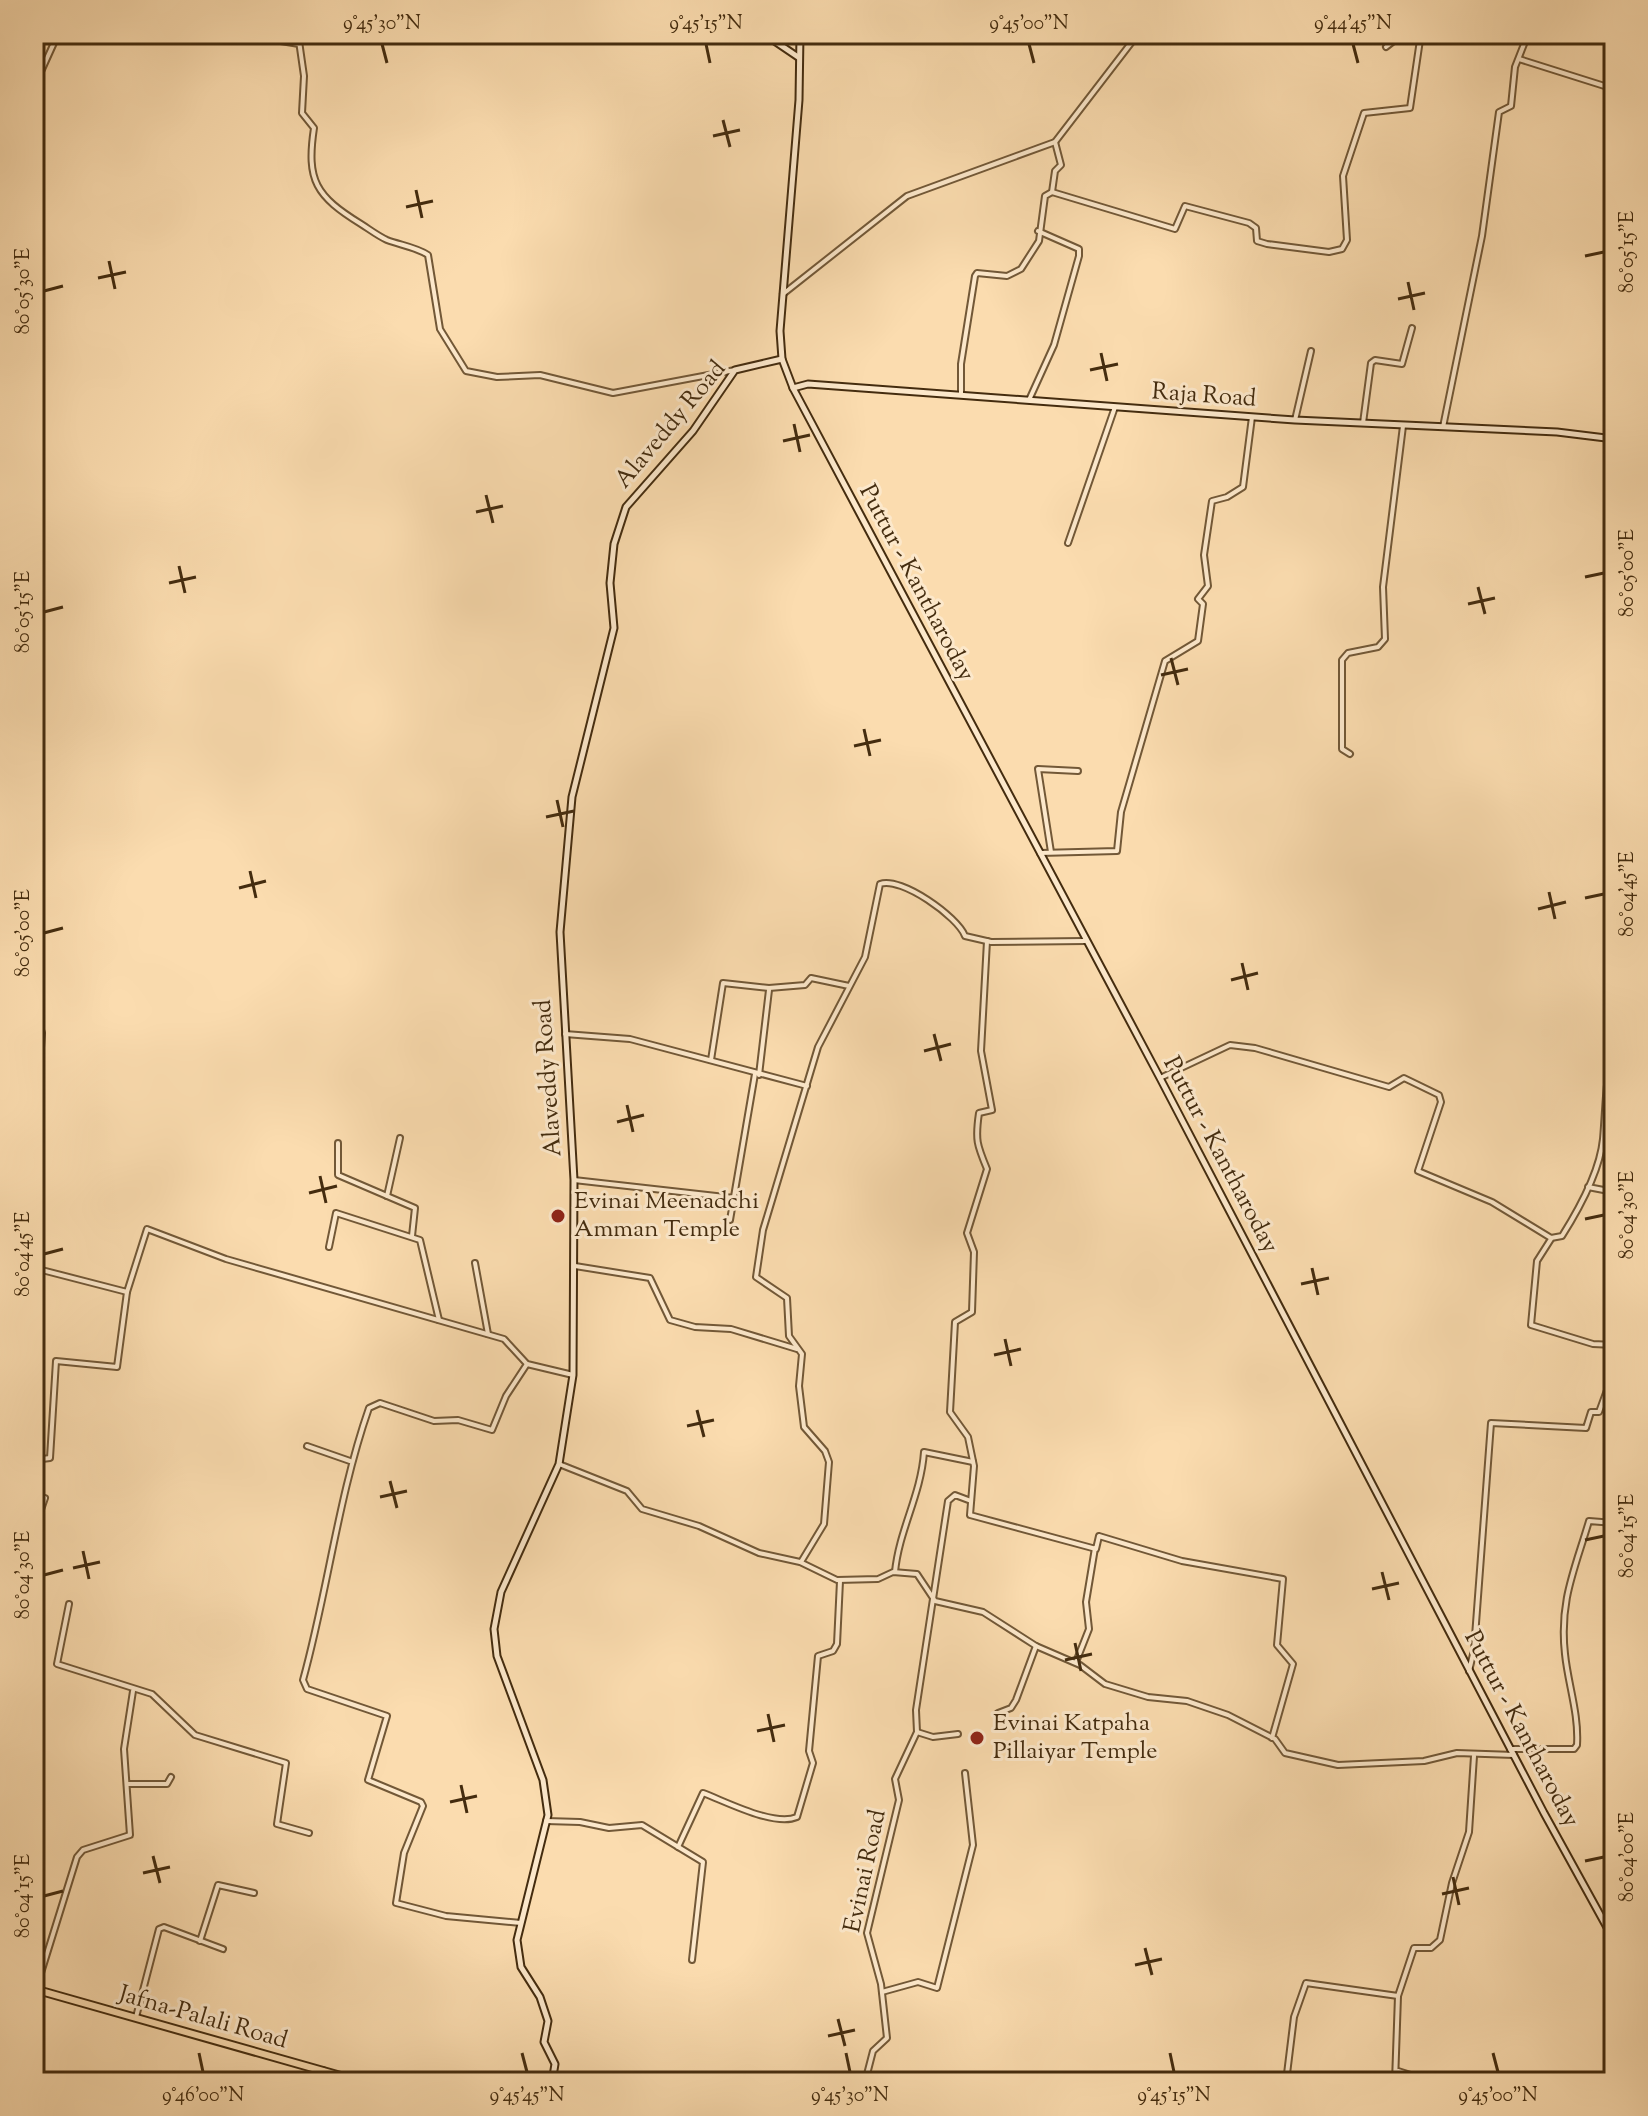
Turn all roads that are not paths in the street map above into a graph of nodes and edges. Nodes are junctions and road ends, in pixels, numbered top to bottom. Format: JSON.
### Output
{"nodes":[{"id":1,"x":58,"y":34,"type":"edge"},
{"id":2,"x":238,"y":34,"type":"edge"},
{"id":3,"x":298,"y":34,"type":"edge"},
{"id":4,"x":764,"y":34,"type":"edge"},
{"id":5,"x":800,"y":34,"type":"edge"},
{"id":6,"x":1138,"y":34,"type":"edge"},
{"id":7,"x":1461,"y":34,"type":"edge"},
{"id":8,"x":1528,"y":34,"type":"edge"},
{"id":9,"x":1563,"y":34,"type":"edge"},
{"id":10,"x":1592,"y":34,"type":"edge"},
{"id":11,"x":1420,"y":40,"type":"junction"},
{"id":12,"x":299,"y":44,"type":"junction"},
{"id":13,"x":1386,"y":47,"type":"dead end"},
{"id":14,"x":799,"y":57,"type":"junction"},
{"id":15,"x":1519,"y":59,"type":"junction"},
{"id":16,"x":34,"y":87,"type":"edge"},
{"id":17,"x":1614,"y":89,"type":"edge"},
{"id":18,"x":1055,"y":142,"type":"junction"},
{"id":19,"x":1052,"y":192,"type":"junction"},
{"id":20,"x":1038,"y":231,"type":"junction"},
{"id":21,"x":781,"y":295,"type":"junction"},
{"id":22,"x":1412,"y":328,"type":"dead end"},
{"id":23,"x":1311,"y":351,"type":"dead end"},
{"id":24,"x":782,"y":359,"type":"junction"},
{"id":25,"x":735,"y":370,"type":"junction"},
{"id":26,"x":793,"y":388,"type":"junction"},
{"id":27,"x":961,"y":395,"type":"junction"},
{"id":28,"x":1029,"y":400,"type":"junction"},
{"id":29,"x":1115,"y":407,"type":"junction"},
{"id":30,"x":1252,"y":417,"type":"junction"},
{"id":31,"x":1295,"y":420,"type":"junction"},
{"id":32,"x":1363,"y":424,"type":"junction"},
{"id":33,"x":1403,"y":426,"type":"junction"},
{"id":34,"x":1443,"y":427,"type":"junction"},
{"id":35,"x":1614,"y":439,"type":"edge"},
{"id":36,"x":1068,"y":543,"type":"dead end"},
{"id":37,"x":1350,"y":754,"type":"dead end"},
{"id":38,"x":1078,"y":771,"type":"dead end"},
{"id":39,"x":34,"y":829,"type":"edge"},
{"id":40,"x":1051,"y":852,"type":"junction"},
{"id":41,"x":1038,"y":853,"type":"junction"},
{"id":42,"x":987,"y":941,"type":"junction"},
{"id":43,"x":1085,"y":941,"type":"junction"},
{"id":44,"x":849,"y":986,"type":"junction"},
{"id":45,"x":769,"y":990,"type":"dead end"},
{"id":46,"x":565,"y":1034,"type":"junction"},
{"id":47,"x":1614,"y":1046,"type":"edge"},
{"id":48,"x":711,"y":1060,"type":"junction"},
{"id":49,"x":757,"y":1074,"type":"junction"},
{"id":50,"x":1160,"y":1078,"type":"junction"},
{"id":51,"x":807,"y":1086,"type":"junction"},
{"id":52,"x":400,"y":1138,"type":"dead end"},
{"id":53,"x":338,"y":1143,"type":"dead end"},
{"id":54,"x":574,"y":1180,"type":"junction"},
{"id":55,"x":1588,"y":1187,"type":"junction"},
{"id":56,"x":1614,"y":1192,"type":"edge"},
{"id":57,"x":387,"y":1196,"type":"junction"},
{"id":58,"x":734,"y":1198,"type":"junction"},
{"id":59,"x":34,"y":1211,"type":"edge"},
{"id":60,"x":730,"y":1220,"type":"dead end"},
{"id":61,"x":412,"y":1236,"type":"junction"},
{"id":62,"x":1551,"y":1238,"type":"junction"},
{"id":63,"x":329,"y":1247,"type":"dead end"},
{"id":64,"x":475,"y":1263,"type":"dead end"},
{"id":65,"x":575,"y":1266,"type":"junction"},
{"id":66,"x":34,"y":1268,"type":"edge"},
{"id":67,"x":127,"y":1292,"type":"junction"},
{"id":68,"x":439,"y":1320,"type":"junction"},
{"id":69,"x":488,"y":1334,"type":"junction"},
{"id":70,"x":1614,"y":1345,"type":"edge"},
{"id":71,"x":801,"y":1350,"type":"junction"},
{"id":72,"x":527,"y":1364,"type":"junction"},
{"id":73,"x":1614,"y":1371,"type":"edge"},
{"id":74,"x":573,"y":1375,"type":"junction"},
{"id":75,"x":307,"y":1446,"type":"dead end"},
{"id":76,"x":34,"y":1460,"type":"edge"},
{"id":77,"x":350,"y":1461,"type":"junction"},
{"id":78,"x":973,"y":1462,"type":"junction"},
{"id":79,"x":559,"y":1464,"type":"junction"},
{"id":80,"x":34,"y":1495,"type":"edge"},
{"id":81,"x":971,"y":1501,"type":"junction"},
{"id":82,"x":1614,"y":1523,"type":"edge"},
{"id":83,"x":34,"y":1530,"type":"edge"},
{"id":84,"x":1095,"y":1548,"type":"junction"},
{"id":85,"x":800,"y":1562,"type":"junction"},
{"id":86,"x":895,"y":1572,"type":"junction"},
{"id":87,"x":840,"y":1581,"type":"junction"},
{"id":88,"x":935,"y":1601,"type":"junction"},
{"id":89,"x":69,"y":1604,"type":"dead end"},
{"id":90,"x":1036,"y":1646,"type":"junction"},
{"id":91,"x":1076,"y":1662,"type":"junction"},
{"id":92,"x":1469,"y":1671,"type":"junction"},
{"id":93,"x":133,"y":1691,"type":"junction"},
{"id":94,"x":998,"y":1713,"type":"dead end"},
{"id":95,"x":917,"y":1732,"type":"junction"},
{"id":96,"x":958,"y":1734,"type":"dead end"},
{"id":97,"x":1272,"y":1738,"type":"junction"},
{"id":98,"x":1510,"y":1749,"type":"junction"},
{"id":99,"x":1514,"y":1755,"type":"junction"},
{"id":100,"x":1474,"y":1756,"type":"junction"},
{"id":101,"x":965,"y":1773,"type":"dead end"},
{"id":102,"x":171,"y":1777,"type":"dead end"},
{"id":103,"x":127,"y":1784,"type":"junction"},
{"id":104,"x":546,"y":1821,"type":"junction"},
{"id":105,"x":309,"y":1833,"type":"dead end"},
{"id":106,"x":678,"y":1847,"type":"junction"},
{"id":107,"x":254,"y":1893,"type":"dead end"},
{"id":108,"x":521,"y":1923,"type":"junction"},
{"id":109,"x":1614,"y":1940,"type":"edge"},
{"id":110,"x":200,"y":1941,"type":"junction"},
{"id":111,"x":223,"y":1949,"type":"dead end"},
{"id":112,"x":692,"y":1960,"type":"dead end"},
{"id":113,"x":35,"y":1989,"type":"edge"},
{"id":114,"x":882,"y":1992,"type":"junction"},
{"id":115,"x":1398,"y":1996,"type":"junction"},
{"id":116,"x":136,"y":2017,"type":"junction"},
{"id":117,"x":323,"y":2070,"type":"junction"},
{"id":118,"x":1398,"y":2071,"type":"junction"},
{"id":119,"x":865,"y":2081,"type":"edge"},
{"id":120,"x":320,"y":2082,"type":"edge"},
{"id":121,"x":362,"y":2082,"type":"edge"},
{"id":122,"x":552,"y":2082,"type":"edge"},
{"id":123,"x":876,"y":2082,"type":"edge"},
{"id":124,"x":1286,"y":2082,"type":"edge"},
{"id":125,"x":1395,"y":2082,"type":"edge"},
{"id":126,"x":1433,"y":2082,"type":"edge"}],
"edges":[{"from":1,"to":16,"type":"street"},
{"from":2,"to":12,"type":"street"},
{"from":3,"to":12,"type":"street"},
{"from":4,"to":14,"type":"street"},
{"from":5,"to":14,"type":"street","name":"Puttur - Kantharoday"},
{"from":6,"to":18,"type":"street"},
{"from":7,"to":11,"type":"street"},
{"from":8,"to":15,"type":"street"},
{"from":9,"to":10,"type":"street"},
{"from":11,"to":13,"type":"street"},
{"from":11,"to":19,"type":"street"},
{"from":12,"to":25,"type":"street"},
{"from":14,"to":21,"type":"street","name":"Puttur - Kantharoday"},
{"from":15,"to":17,"type":"street"},
{"from":15,"to":34,"type":"street"},
{"from":18,"to":19,"type":"street"},
{"from":18,"to":21,"type":"street"},
{"from":19,"to":20,"type":"street"},
{"from":20,"to":27,"type":"street"},
{"from":20,"to":28,"type":"street"},
{"from":21,"to":24,"type":"street","name":"Puttur - Kantharoday"},
{"from":22,"to":32,"type":"street"},
{"from":23,"to":31,"type":"street"},
{"from":24,"to":25,"type":"street","name":"Alaveddy Road"},
{"from":24,"to":26,"type":"street","name":"Puttur - Kantharoday"},
{"from":25,"to":46,"type":"street","name":"Alaveddy Road"},
{"from":26,"to":27,"type":"street","name":"Raja Road"},
{"from":26,"to":41,"type":"street","name":"Puttur - Kantharoday"},
{"from":27,"to":28,"type":"street","name":"Raja Road"},
{"from":28,"to":29,"type":"street","name":"Raja Road"},
{"from":29,"to":30,"type":"street","name":"Raja Road"},
{"from":29,"to":36,"type":"street"},
{"from":30,"to":31,"type":"street","name":"Raja Road"},
{"from":30,"to":40,"type":"street"},
{"from":31,"to":32,"type":"street","name":"Raja Road"},
{"from":32,"to":33,"type":"street","name":"Raja Road"},
{"from":33,"to":34,"type":"street","name":"Raja Road"},
{"from":33,"to":37,"type":"street"},
{"from":34,"to":35,"type":"street","name":"Raja Road"},
{"from":38,"to":40,"type":"street"},
{"from":39,"to":59,"type":"street"},
{"from":40,"to":41,"type":"street"},
{"from":41,"to":43,"type":"street","name":"Puttur - Kantharoday"},
{"from":42,"to":43,"type":"street"},
{"from":42,"to":44,"type":"street"},
{"from":42,"to":78,"type":"street"},
{"from":43,"to":50,"type":"street","name":"Puttur - Kantharoday"},
{"from":44,"to":48,"type":"street"},
{"from":44,"to":51,"type":"street"},
{"from":45,"to":49,"type":"street"},
{"from":46,"to":48,"type":"street"},
{"from":46,"to":54,"type":"street","name":"Alaveddy Road"},
{"from":47,"to":55,"type":"street"},
{"from":48,"to":49,"type":"street"},
{"from":49,"to":51,"type":"street"},
{"from":49,"to":58,"type":"street"},
{"from":50,"to":62,"type":"street"},
{"from":50,"to":92,"type":"street","name":"Puttur - Kantharoday"},
{"from":51,"to":71,"type":"street"},
{"from":52,"to":57,"type":"street"},
{"from":53,"to":57,"type":"street"},
{"from":54,"to":58,"type":"street"},
{"from":54,"to":65,"type":"street","name":"Alaveddy Road"},
{"from":55,"to":56,"type":"street"},
{"from":55,"to":62,"type":"street"},
{"from":57,"to":61,"type":"street"},
{"from":58,"to":60,"type":"street"},
{"from":61,"to":63,"type":"street"},
{"from":61,"to":68,"type":"street"},
{"from":62,"to":70,"type":"street"},
{"from":64,"to":69,"type":"street"},
{"from":65,"to":71,"type":"street"},
{"from":65,"to":74,"type":"street","name":"Alaveddy Road"},
{"from":66,"to":67,"type":"street"},
{"from":67,"to":68,"type":"street"},
{"from":67,"to":76,"type":"street"},
{"from":68,"to":69,"type":"street"},
{"from":69,"to":72,"type":"street"},
{"from":71,"to":85,"type":"street"},
{"from":72,"to":74,"type":"street"},
{"from":72,"to":77,"type":"street"},
{"from":73,"to":92,"type":"street"},
{"from":74,"to":79,"type":"street","name":"Alaveddy Road"},
{"from":75,"to":77,"type":"street"},
{"from":77,"to":108,"type":"street"},
{"from":78,"to":81,"type":"street"},
{"from":78,"to":86,"type":"street"},
{"from":79,"to":85,"type":"street"},
{"from":79,"to":104,"type":"street","name":"Alaveddy Road"},
{"from":80,"to":83,"type":"street"},
{"from":81,"to":84,"type":"street"},
{"from":81,"to":88,"type":"street","name":"Evinai Road"},
{"from":82,"to":98,"type":"street"},
{"from":84,"to":91,"type":"street"},
{"from":84,"to":97,"type":"street"},
{"from":85,"to":87,"type":"street"},
{"from":86,"to":87,"type":"street"},
{"from":86,"to":88,"type":"street"},
{"from":87,"to":106,"type":"street"},
{"from":88,"to":90,"type":"street"},
{"from":88,"to":95,"type":"street","name":"Evinai Road"},
{"from":89,"to":93,"type":"street"},
{"from":90,"to":91,"type":"street"},
{"from":90,"to":94,"type":"street"},
{"from":91,"to":97,"type":"street"},
{"from":92,"to":98,"type":"street","name":"Puttur - Kantharoday"},
{"from":93,"to":103,"type":"street"},
{"from":93,"to":105,"type":"street"},
{"from":95,"to":96,"type":"street"},
{"from":95,"to":114,"type":"street","name":"Evinai Road"},
{"from":97,"to":100,"type":"street"},
{"from":98,"to":99,"type":"street","name":"Puttur - Kantharoday"},
{"from":99,"to":100,"type":"street"},
{"from":99,"to":109,"type":"street","name":"Puttur - Kantharoday"},
{"from":100,"to":115,"type":"street"},
{"from":101,"to":114,"type":"street"},
{"from":102,"to":103,"type":"street"},
{"from":103,"to":113,"type":"street"},
{"from":104,"to":106,"type":"street"},
{"from":104,"to":108,"type":"street","name":"Alaveddy Road"},
{"from":106,"to":112,"type":"street"},
{"from":107,"to":110,"type":"street"},
{"from":108,"to":122,"type":"street","name":"Alaveddy Road"},
{"from":110,"to":111,"type":"street"},
{"from":110,"to":116,"type":"street"},
{"from":113,"to":116,"type":"main road","name":"Jafna-Palali Road"},
{"from":114,"to":119,"type":"street","name":"Evinai Road"},
{"from":115,"to":118,"type":"street"},
{"from":115,"to":124,"type":"street"},
{"from":116,"to":117,"type":"main road","name":"Jafna-Palali Road"},
{"from":117,"to":120,"type":"street"},
{"from":117,"to":121,"type":"main road","name":"Jafna-Palali Road"},
{"from":118,"to":125,"type":"street"},
{"from":118,"to":126,"type":"street"},
{"from":119,"to":123,"type":"street"}]}
